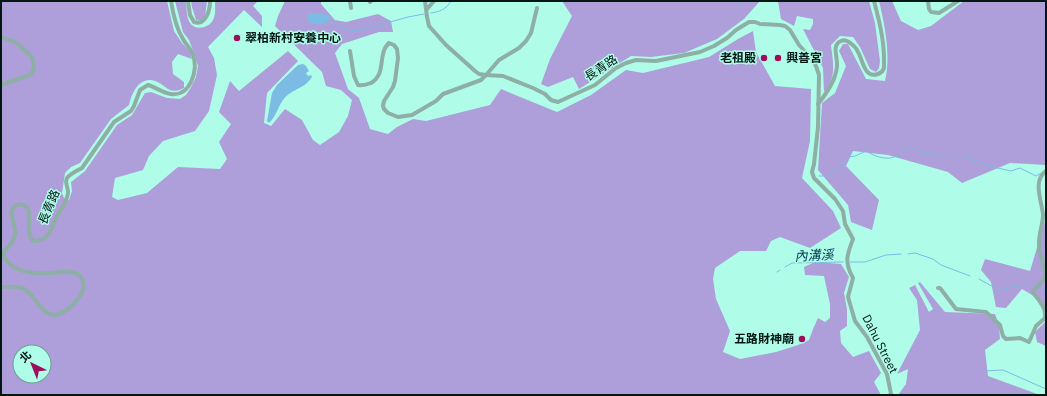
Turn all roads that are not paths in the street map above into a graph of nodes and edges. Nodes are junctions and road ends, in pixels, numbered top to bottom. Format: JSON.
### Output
{"nodes":[{"id":1,"x":171,"y":1,"type":"edge"},
{"id":2,"x":188,"y":1,"type":"edge"},
{"id":3,"x":210,"y":1,"type":"edge"},
{"id":4,"x":350,"y":1,"type":"edge"},
{"id":5,"x":425,"y":1,"type":"edge"},
{"id":6,"x":434,"y":1,"type":"edge"},
{"id":7,"x":874,"y":1,"type":"edge"},
{"id":8,"x":928,"y":1,"type":"edge"},
{"id":9,"x":958,"y":1,"type":"edge"},
{"id":10,"x":351,"y":8,"type":"dead end"},
{"id":11,"x":537,"y":8,"type":"dead end"},
{"id":12,"x":426,"y":9,"type":"junction"},
{"id":13,"x":1,"y":37,"type":"edge"},
{"id":14,"x":350,"y":51,"type":"dead end"},
{"id":15,"x":486,"y":76,"type":"junction"},
{"id":16,"x":1,"y":85,"type":"edge"},
{"id":17,"x":818,"y":104,"type":"junction"},
{"id":18,"x":1046,"y":171,"type":"edge"},
{"id":19,"x":1,"y":287,"type":"edge"},
{"id":20,"x":938,"y":288,"type":"dead end"},
{"id":21,"x":890,"y":395,"type":"edge"}],
"edges":[{"from":1,"to":19,"type":"street","name":"長青路"},
{"from":2,"to":3,"type":"street"},
{"from":4,"to":10,"type":"street"},
{"from":5,"to":12,"type":"street","name":"長青路"},
{"from":6,"to":12,"type":"street"},
{"from":7,"to":17,"type":"street"},
{"from":8,"to":9,"type":"street"},
{"from":11,"to":15,"type":"street"},
{"from":12,"to":15,"type":"street","name":"長青路"},
{"from":13,"to":16,"type":"street"},
{"from":14,"to":15,"type":"street"},
{"from":15,"to":17,"type":"street","name":"長青路"},
{"from":17,"to":21,"type":"street","name":"Dahu Street"},
{"from":18,"to":20,"type":"street"}]}
